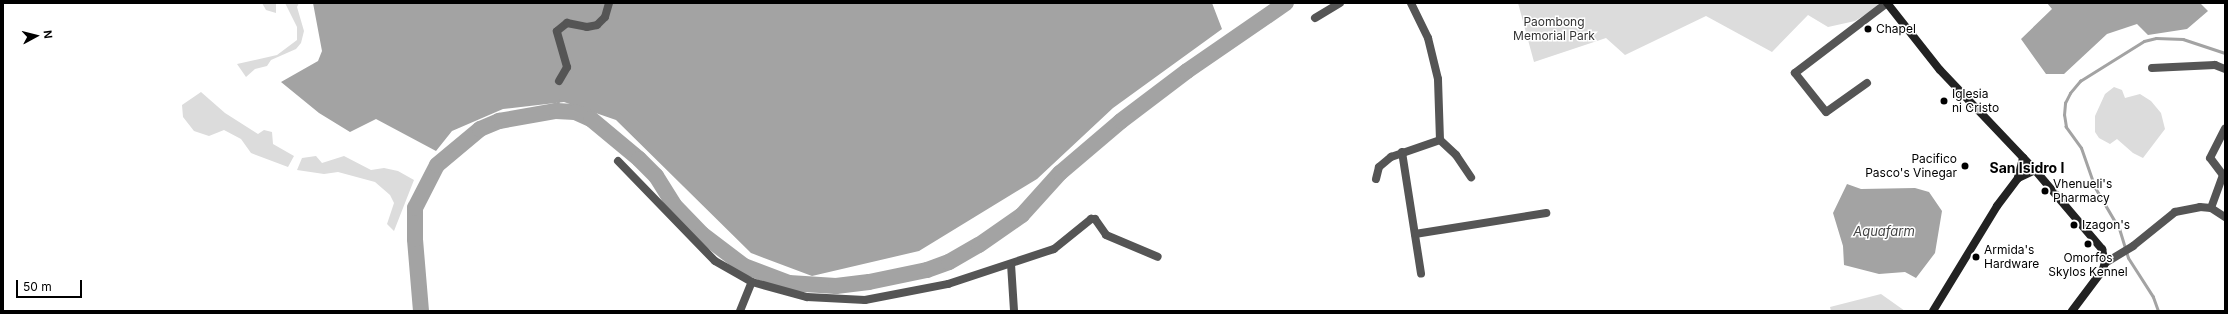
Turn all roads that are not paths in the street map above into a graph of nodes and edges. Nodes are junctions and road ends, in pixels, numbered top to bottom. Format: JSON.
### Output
{"nodes":[{"id":1,"x":609,"y":3,"type":"edge"},
{"id":2,"x":1340,"y":3,"type":"edge"},
{"id":3,"x":1411,"y":3,"type":"edge"},
{"id":4,"x":1887,"y":3,"type":"edge"},
{"id":5,"x":1315,"y":18,"type":"dead end"},
{"id":6,"x":2152,"y":68,"type":"dead end"},
{"id":7,"x":2225,"y":69,"type":"edge"},
{"id":8,"x":559,"y":81,"type":"dead end"},
{"id":9,"x":1867,"y":83,"type":"dead end"},
{"id":10,"x":2225,"y":129,"type":"edge"},
{"id":11,"x":1440,"y":140,"type":"junction"},
{"id":12,"x":1402,"y":152,"type":"junction"},
{"id":13,"x":2023,"y":158,"type":"junction"},
{"id":14,"x":618,"y":161,"type":"dead end"},
{"id":15,"x":2035,"y":170,"type":"junction"},
{"id":16,"x":1471,"y":177,"type":"dead end"},
{"id":17,"x":2018,"y":178,"type":"junction"},
{"id":18,"x":1376,"y":179,"type":"dead end"},
{"id":19,"x":2211,"y":208,"type":"junction"},
{"id":20,"x":1546,"y":213,"type":"dead end"},
{"id":21,"x":2225,"y":217,"type":"edge"},
{"id":22,"x":1415,"y":234,"type":"junction"},
{"id":23,"x":1158,"y":257,"type":"dead end"},
{"id":24,"x":2105,"y":263,"type":"junction"},
{"id":25,"x":1011,"y":264,"type":"junction"},
{"id":26,"x":1420,"y":274,"type":"dead end"},
{"id":27,"x":752,"y":282,"type":"junction"},
{"id":28,"x":740,"y":311,"type":"edge"},
{"id":29,"x":1014,"y":311,"type":"edge"},
{"id":30,"x":1933,"y":311,"type":"edge"},
{"id":31,"x":2072,"y":311,"type":"edge"}],
"edges":[{"from":1,"to":8,"type":"street"},
{"from":2,"to":5,"type":"street"},
{"from":3,"to":11,"type":"street"},
{"from":4,"to":9,"type":"street"},
{"from":4,"to":13,"type":"main road"},
{"from":6,"to":7,"type":"street"},
{"from":10,"to":19,"type":"street"},
{"from":11,"to":12,"type":"street"},
{"from":11,"to":16,"type":"street"},
{"from":12,"to":18,"type":"street"},
{"from":12,"to":22,"type":"street"},
{"from":13,"to":15,"type":"main road"},
{"from":13,"to":17,"type":"main road"},
{"from":14,"to":27,"type":"street"},
{"from":15,"to":17,"type":"main road"},
{"from":15,"to":24,"type":"main road"},
{"from":17,"to":30,"type":"main road"},
{"from":19,"to":21,"type":"street"},
{"from":19,"to":24,"type":"street"},
{"from":20,"to":22,"type":"street"},
{"from":22,"to":26,"type":"street"},
{"from":23,"to":25,"type":"street"},
{"from":24,"to":31,"type":"main road"},
{"from":25,"to":27,"type":"street"},
{"from":25,"to":29,"type":"street"},
{"from":27,"to":28,"type":"street"}]}
